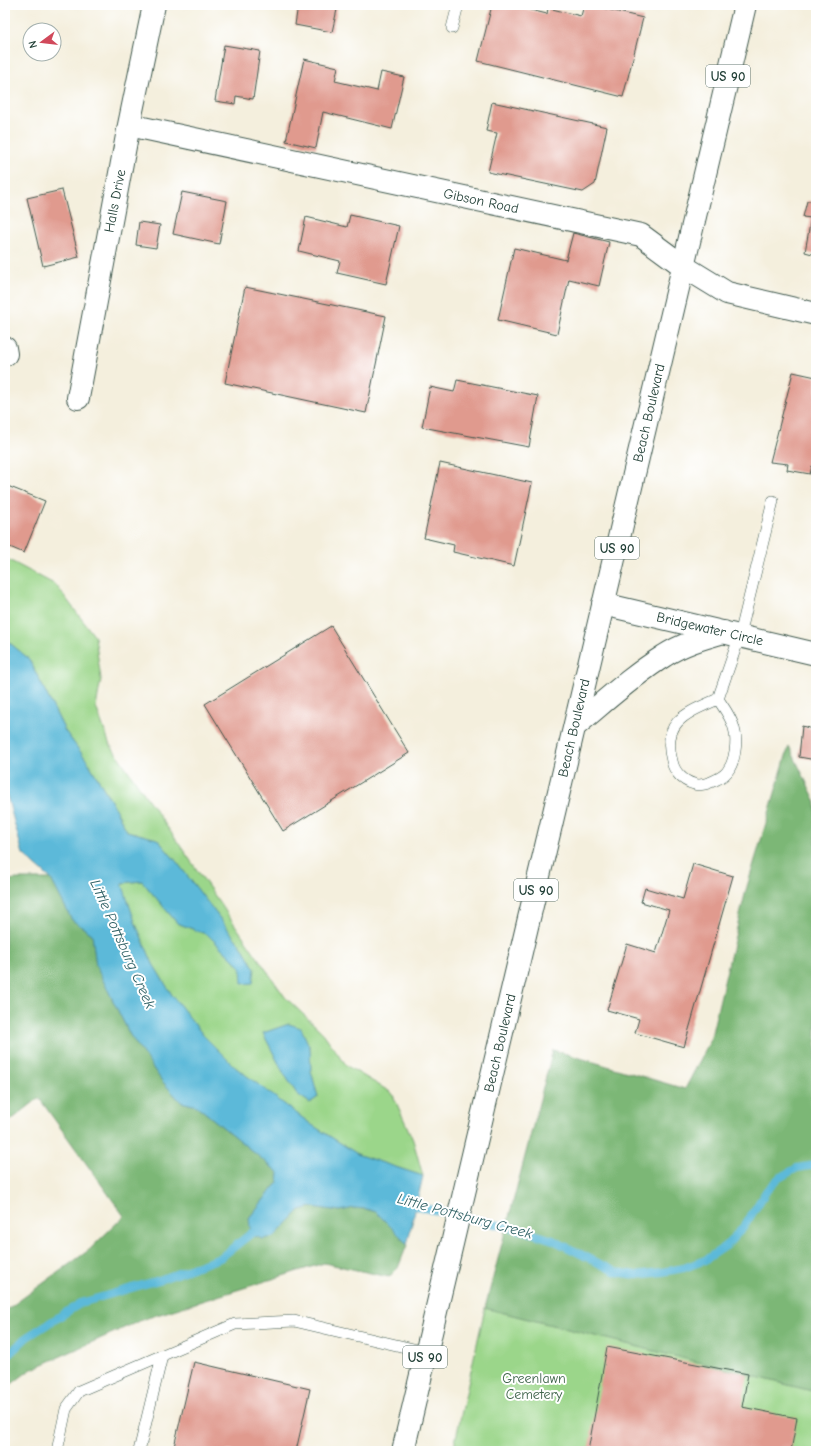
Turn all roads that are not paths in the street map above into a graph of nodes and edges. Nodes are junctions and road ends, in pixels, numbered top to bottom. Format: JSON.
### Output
{"nodes":[{"id":1,"x":154,"y":5,"type":"edge"},
{"id":2,"x":458,"y":5,"type":"edge"},
{"id":3,"x":745,"y":5,"type":"edge"},
{"id":4,"x":452,"y":28,"type":"dead end"},
{"id":5,"x":129,"y":124,"type":"junction"},
{"id":6,"x":684,"y":266,"type":"junction"},
{"id":7,"x":816,"y":314,"type":"edge"},
{"id":8,"x":5,"y":348,"type":"edge"},
{"id":9,"x":5,"y":354,"type":"edge"},
{"id":10,"x":78,"y":398,"type":"dead end"},
{"id":11,"x":773,"y":501,"type":"dead end"},
{"id":12,"x":603,"y":604,"type":"junction"},
{"id":13,"x":732,"y":633,"type":"junction"},
{"id":14,"x":816,"y":654,"type":"edge"},
{"id":15,"x":718,"y":699,"type":"junction"},
{"id":16,"x":575,"y":726,"type":"junction"},
{"id":17,"x":426,"y":1352,"type":"junction"},
{"id":18,"x":162,"y":1356,"type":"junction"},
{"id":19,"x":56,"y":1451,"type":"edge"},
{"id":20,"x":139,"y":1451,"type":"edge"},
{"id":21,"x":403,"y":1451,"type":"edge"}],
"edges":[{"from":1,"to":5,"type":"main road","name":"Halls Drive"},
{"from":2,"to":4,"type":"lane"},
{"from":3,"to":6,"type":"main road","name":"Beach Boulevard","number":"US 90"},
{"from":5,"to":6,"type":"main road","name":"Gibson Road"},
{"from":5,"to":10,"type":"main road","name":"Halls Drive"},
{"from":6,"to":7,"type":"main road","name":"Gibson Road"},
{"from":6,"to":12,"type":"main road","name":"Beach Boulevard","number":"US 90"},
{"from":8,"to":9,"type":"main road"},
{"from":11,"to":13,"type":"lane"},
{"from":12,"to":13,"type":"main road","name":"Bridgewater Circle"},
{"from":12,"to":16,"type":"main road","name":"Beach Boulevard","number":"US 90"},
{"from":13,"to":14,"type":"main road","name":"Bridgewater Circle"},
{"from":13,"to":15,"type":"lane"},
{"from":13,"to":16,"type":"main road"},
{"from":15,"to":15,"type":"lane"},
{"from":16,"to":17,"type":"main road","name":"Beach Boulevard","number":"US 90"},
{"from":17,"to":18,"type":"lane"},
{"from":17,"to":21,"type":"main road","name":"Beach Boulevard","number":"US 90"},
{"from":18,"to":19,"type":"lane"},
{"from":18,"to":20,"type":"lane"}]}
